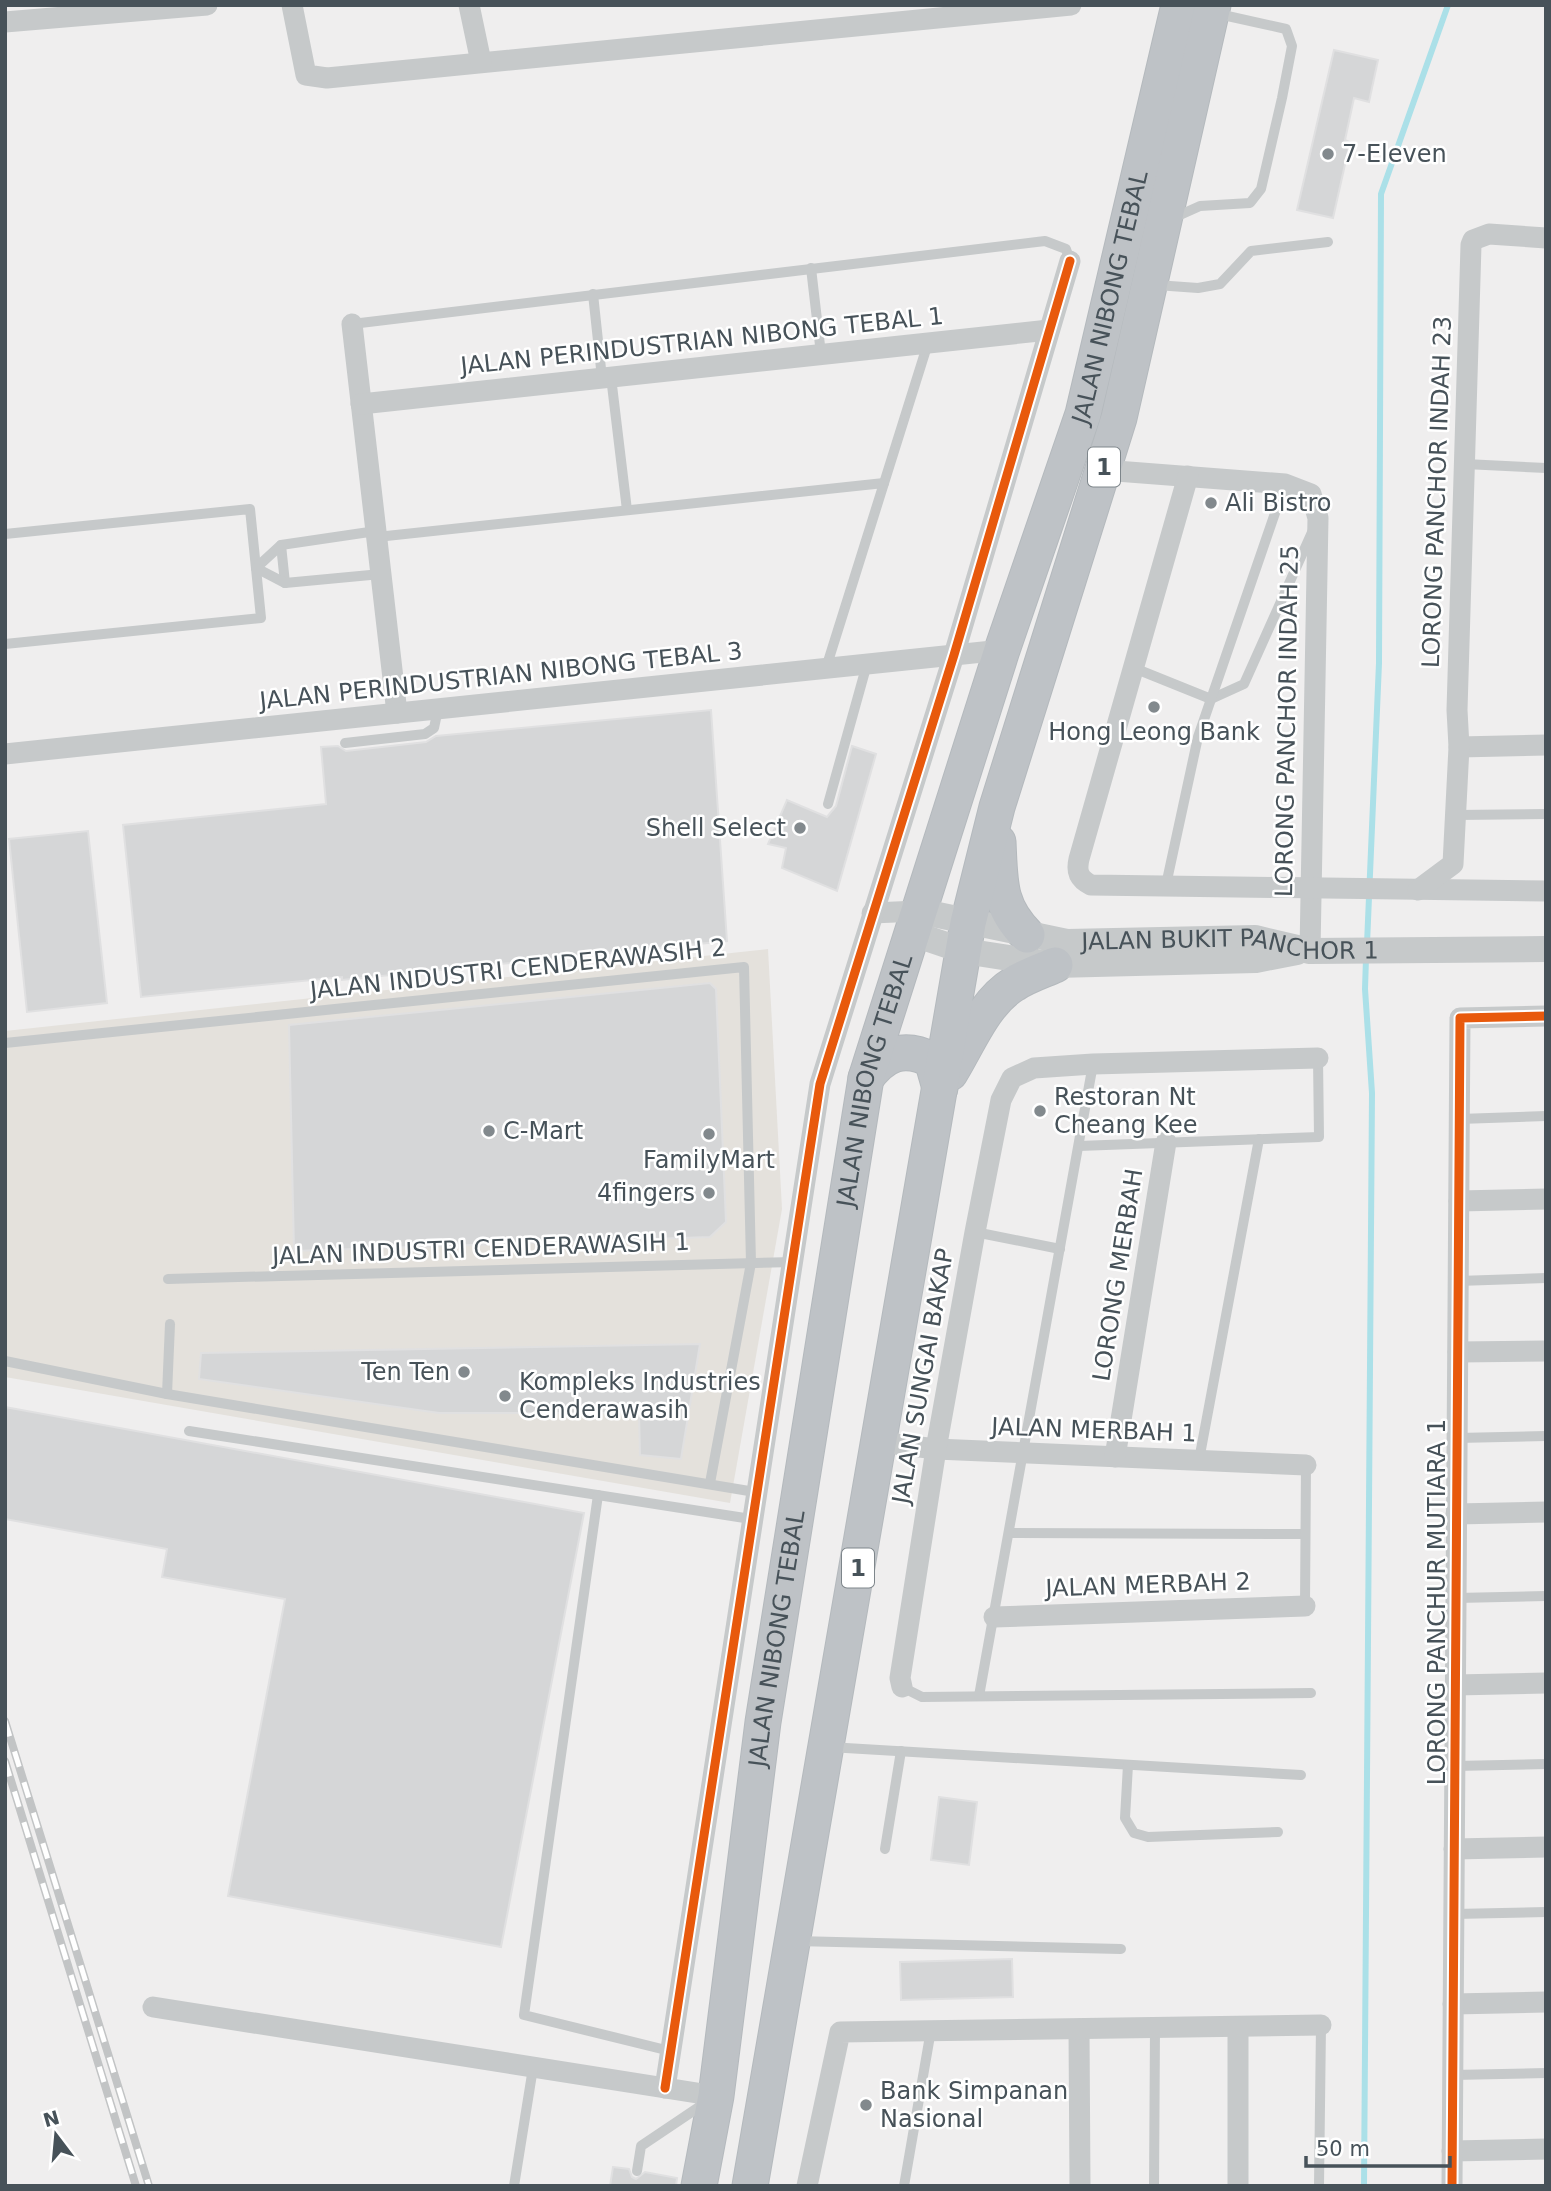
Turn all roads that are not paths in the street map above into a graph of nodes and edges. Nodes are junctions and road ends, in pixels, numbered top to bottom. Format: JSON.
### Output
{"nodes":[{"id":1,"x":207,"y":5,"type":"edge"},
{"id":2,"x":292,"y":5,"type":"edge"},
{"id":3,"x":469,"y":5,"type":"edge"},
{"id":4,"x":1071,"y":5,"type":"edge"},
{"id":5,"x":1042,"y":7,"type":"edge"},
{"id":6,"x":1201,"y":8,"type":"edge"},
{"id":7,"x":953,"y":11,"type":"edge"},
{"id":8,"x":5,"y":22,"type":"edge"},
{"id":9,"x":481,"y":62,"type":"junction"},
{"id":10,"x":1164,"y":223,"type":"junction"},
{"id":11,"x":1546,"y":238,"type":"edge"},
{"id":12,"x":1328,"y":242,"type":"dead end"},
{"id":13,"x":1070,"y":261,"type":"joint"},
{"id":14,"x":811,"y":268,"type":"junction"},
{"id":15,"x":1150,"y":284,"type":"junction"},
{"id":16,"x":593,"y":294,"type":"junction"},
{"id":17,"x":352,"y":324,"type":"joint"},
{"id":18,"x":1049,"y":330,"type":"junction"},
{"id":19,"x":928,"y":343,"type":"junction"},
{"id":20,"x":821,"y":354,"type":"junction"},
{"id":21,"x":607,"y":377,"type":"junction"},
{"id":22,"x":361,"y":404,"type":"junction"},
{"id":23,"x":1465,"y":464,"type":"junction"},
{"id":24,"x":1546,"y":468,"type":"edge"},
{"id":25,"x":1103,"y":470,"type":"junction"},
{"id":26,"x":1188,"y":476,"type":"junction"},
{"id":27,"x":884,"y":483,"type":"junction"},
{"id":28,"x":1285,"y":484,"type":"junction"},
{"id":29,"x":627,"y":510,"type":"junction"},
{"id":30,"x":1318,"y":517,"type":"junction"},
{"id":31,"x":5,"y":534,"type":"edge"},
{"id":32,"x":376,"y":534,"type":"junction"},
{"id":33,"x":281,"y":545,"type":"junction"},
{"id":34,"x":256,"y":568,"type":"junction"},
{"id":35,"x":381,"y":574,"type":"junction"},
{"id":36,"x":285,"y":583,"type":"junction"},
{"id":37,"x":5,"y":644,"type":"edge"},
{"id":38,"x":1002,"y":650,"type":"junction"},
{"id":39,"x":954,"y":655,"type":"junction"},
{"id":40,"x":867,"y":664,"type":"junction"},
{"id":41,"x":826,"y":668,"type":"junction"},
{"id":42,"x":1133,"y":668,"type":"junction"},
{"id":43,"x":1211,"y":699,"type":"junction"},
{"id":44,"x":438,"y":709,"type":"junction"},
{"id":45,"x":397,"y":713,"type":"junction"},
{"id":46,"x":345,"y":743,"type":"dead end"},
{"id":47,"x":1546,"y":744,"type":"edge"},
{"id":48,"x":1459,"y":747,"type":"junction"},
{"id":49,"x":5,"y":754,"type":"edge"},
{"id":50,"x":828,"y":804,"type":"dead end"},
{"id":51,"x":997,"y":807,"type":"junction"},
{"id":52,"x":1546,"y":814,"type":"edge"},
{"id":53,"x":1456,"y":815,"type":"junction"},
{"id":54,"x":1166,"y":885,"type":"junction"},
{"id":55,"x":1319,"y":889,"type":"junction"},
{"id":56,"x":1418,"y":890,"type":"junction"},
{"id":57,"x":1546,"y":891,"type":"edge"},
{"id":58,"x":872,"y":913,"type":"junction"},
{"id":59,"x":915,"y":922,"type":"junction"},
{"id":60,"x":1027,"y":935,"type":"junction"},
{"id":61,"x":966,"y":937,"type":"junction"},
{"id":62,"x":1546,"y":949,"type":"edge"},
{"id":63,"x":1310,"y":951,"type":"junction"},
{"id":64,"x":1055,"y":965,"type":"junction"},
{"id":65,"x":1546,"y":1016,"type":"edge"},
{"id":66,"x":5,"y":1043,"type":"edge"},
{"id":67,"x":1318,"y":1058,"type":"joint"},
{"id":68,"x":1093,"y":1064,"type":"junction"},
{"id":69,"x":866,"y":1078,"type":"junction"},
{"id":70,"x":940,"y":1088,"type":"junction"},
{"id":71,"x":1546,"y":1116,"type":"edge"},
{"id":72,"x":1459,"y":1119,"type":"junction"},
{"id":73,"x":1259,"y":1139,"type":"junction"},
{"id":74,"x":1166,"y":1142,"type":"junction"},
{"id":75,"x":1079,"y":1146,"type":"junction"},
{"id":76,"x":1546,"y":1199,"type":"edge"},
{"id":77,"x":1459,"y":1201,"type":"junction"},
{"id":78,"x":975,"y":1232,"type":"junction"},
{"id":79,"x":1060,"y":1249,"type":"junction"},
{"id":80,"x":794,"y":1262,"type":"junction"},
{"id":81,"x":751,"y":1263,"type":"junction"},
{"id":82,"x":1546,"y":1278,"type":"edge"},
{"id":83,"x":168,"y":1279,"type":"dead end"},
{"id":84,"x":1458,"y":1281,"type":"junction"},
{"id":85,"x":170,"y":1324,"type":"dead end"},
{"id":86,"x":1546,"y":1351,"type":"edge"},
{"id":87,"x":1458,"y":1352,"type":"junction"},
{"id":88,"x":5,"y":1361,"type":"edge"},
{"id":89,"x":167,"y":1394,"type":"junction"},
{"id":90,"x":189,"y":1431,"type":"dead end"},
{"id":91,"x":1546,"y":1436,"type":"edge"},
{"id":92,"x":1457,"y":1438,"type":"junction"},
{"id":93,"x":879,"y":1442,"type":"junction"},
{"id":94,"x":936,"y":1449,"type":"junction"},
{"id":95,"x":1022,"y":1453,"type":"junction"},
{"id":96,"x":1115,"y":1457,"type":"junction"},
{"id":97,"x":1199,"y":1460,"type":"junction"},
{"id":98,"x":1306,"y":1465,"type":"joint"},
{"id":99,"x":710,"y":1483,"type":"junction"},
{"id":100,"x":755,"y":1492,"type":"junction"},
{"id":101,"x":598,"y":1495,"type":"junction"},
{"id":102,"x":1546,"y":1512,"type":"edge"},
{"id":103,"x":1456,"y":1514,"type":"junction"},
{"id":104,"x":751,"y":1519,"type":"junction"},
{"id":105,"x":1009,"y":1533,"type":"junction"},
{"id":106,"x":1306,"y":1534,"type":"junction"},
{"id":107,"x":1546,"y":1596,"type":"edge"},
{"id":108,"x":1456,"y":1598,"type":"junction"},
{"id":109,"x":1305,"y":1606,"type":"joint"},
{"id":110,"x":993,"y":1617,"type":"junction"},
{"id":111,"x":1546,"y":1683,"type":"edge"},
{"id":112,"x":1455,"y":1685,"type":"junction"},
{"id":113,"x":902,"y":1687,"type":"joint"},
{"id":114,"x":1311,"y":1693,"type":"dead end"},
{"id":115,"x":979,"y":1696,"type":"junction"},
{"id":116,"x":826,"y":1747,"type":"junction"},
{"id":117,"x":901,"y":1751,"type":"junction"},
{"id":118,"x":1546,"y":1764,"type":"edge"},
{"id":119,"x":1128,"y":1765,"type":"junction"},
{"id":120,"x":1455,"y":1766,"type":"junction"},
{"id":121,"x":1301,"y":1775,"type":"dead end"},
{"id":122,"x":1278,"y":1832,"type":"dead end"},
{"id":123,"x":1546,"y":1847,"type":"edge"},
{"id":124,"x":885,"y":1849,"type":"dead end"},
{"id":125,"x":1454,"y":1849,"type":"junction"},
{"id":126,"x":1546,"y":1912,"type":"edge"},
{"id":127,"x":1454,"y":1914,"type":"junction"},
{"id":128,"x":793,"y":1941,"type":"junction"},
{"id":129,"x":1121,"y":1949,"type":"dead end"},
{"id":130,"x":1546,"y":2002,"type":"edge"},
{"id":131,"x":1453,"y":2004,"type":"junction"},
{"id":132,"x":153,"y":2007,"type":"dead end"},
{"id":133,"x":1321,"y":2025,"type":"joint"},
{"id":134,"x":1238,"y":2027,"type":"junction"},
{"id":135,"x":1155,"y":2028,"type":"junction"},
{"id":136,"x":1079,"y":2029,"type":"junction"},
{"id":137,"x":931,"y":2030,"type":"junction"},
{"id":138,"x":670,"y":2051,"type":"junction"},
{"id":139,"x":533,"y":2067,"type":"junction"},
{"id":140,"x":1546,"y":2073,"type":"edge"},
{"id":141,"x":1453,"y":2075,"type":"junction"},
{"id":142,"x":665,"y":2088,"type":"junction"},
{"id":143,"x":716,"y":2096,"type":"junction"},
{"id":144,"x":1546,"y":2149,"type":"edge"},
{"id":145,"x":1452,"y":2151,"type":"junction"},
{"id":146,"x":637,"y":2171,"type":"dead end"},
{"id":147,"x":514,"y":2186,"type":"edge"},
{"id":148,"x":699,"y":2186,"type":"edge"},
{"id":149,"x":750,"y":2186,"type":"edge"},
{"id":150,"x":807,"y":2186,"type":"edge"},
{"id":151,"x":904,"y":2186,"type":"edge"},
{"id":152,"x":1080,"y":2186,"type":"edge"},
{"id":153,"x":1154,"y":2186,"type":"edge"},
{"id":154,"x":1238,"y":2186,"type":"edge"},
{"id":155,"x":1319,"y":2186,"type":"edge"},
{"id":156,"x":1452,"y":2186,"type":"edge"}],
"edges":[{"from":1,"to":8,"type":"street"},
{"from":2,"to":9,"type":"street"},
{"from":3,"to":9,"type":"street"},
{"from":4,"to":5,"type":"street"},
{"from":5,"to":7,"type":"street"},
{"from":6,"to":10,"type":"highway","name":"JALAN NIBONG TEBAL","number":"1"},
{"from":6,"to":10,"type":"lane"},
{"from":6,"to":38,"type":"highway","name":"JALAN NIBONG TEBAL","number":"1"},
{"from":7,"to":9,"type":"street"},
{"from":10,"to":15,"type":"highway","name":"JALAN NIBONG TEBAL","number":"1"},
{"from":11,"to":23,"type":"street","name":"LORONG PANCHOR INDAH 23"},
{"from":12,"to":15,"type":"lane"},
{"from":13,"to":14,"type":"lane"},
{"from":13,"to":18,"type":"street"},
{"from":14,"to":16,"type":"lane"},
{"from":14,"to":20,"type":"lane"},
{"from":15,"to":25,"type":"highway","name":"JALAN NIBONG TEBAL","number":"1"},
{"from":16,"to":17,"type":"lane"},
{"from":16,"to":21,"type":"lane"},
{"from":17,"to":22,"type":"street"},
{"from":18,"to":19,"type":"street","name":"JALAN PERINDUSTRIAN NIBONG TEBAL 1"},
{"from":18,"to":39,"type":"street"},
{"from":19,"to":20,"type":"street","name":"JALAN PERINDUSTRIAN NIBONG TEBAL 1"},
{"from":19,"to":27,"type":"lane"},
{"from":20,"to":21,"type":"street","name":"JALAN PERINDUSTRIAN NIBONG TEBAL 1"},
{"from":21,"to":22,"type":"street","name":"JALAN PERINDUSTRIAN NIBONG TEBAL 1"},
{"from":21,"to":29,"type":"lane"},
{"from":22,"to":32,"type":"street"},
{"from":23,"to":24,"type":"lane"},
{"from":23,"to":48,"type":"street","name":"LORONG PANCHOR INDAH 23"},
{"from":25,"to":26,"type":"street"},
{"from":25,"to":51,"type":"highway","name":"JALAN NIBONG TEBAL","number":"1"},
{"from":26,"to":28,"type":"street"},
{"from":26,"to":42,"type":"street"},
{"from":27,"to":29,"type":"lane"},
{"from":27,"to":41,"type":"lane"},
{"from":28,"to":30,"type":"street","name":"LORONG PANCHOR INDAH 25"},
{"from":28,"to":43,"type":"lane"},
{"from":29,"to":32,"type":"lane"},
{"from":30,"to":43,"type":"lane"},
{"from":30,"to":55,"type":"street","name":"LORONG PANCHOR INDAH 25"},
{"from":31,"to":34,"type":"lane"},
{"from":32,"to":33,"type":"lane"},
{"from":32,"to":35,"type":"street"},
{"from":33,"to":34,"type":"lane"},
{"from":33,"to":36,"type":"lane"},
{"from":34,"to":36,"type":"lane"},
{"from":34,"to":37,"type":"lane"},
{"from":35,"to":36,"type":"lane"},
{"from":35,"to":45,"type":"street"},
{"from":38,"to":39,"type":"street","name":"JALAN PERINDUSTRIAN NIBONG TEBAL 3"},
{"from":38,"to":59,"type":"highway","name":"JALAN NIBONG TEBAL","number":"1"},
{"from":39,"to":40,"type":"street","name":"JALAN PERINDUSTRIAN NIBONG TEBAL 3"},
{"from":39,"to":58,"type":"street"},
{"from":40,"to":41,"type":"street","name":"JALAN PERINDUSTRIAN NIBONG TEBAL 3"},
{"from":40,"to":50,"type":"lane"},
{"from":41,"to":44,"type":"street","name":"JALAN PERINDUSTRIAN NIBONG TEBAL 3"},
{"from":42,"to":43,"type":"lane"},
{"from":42,"to":54,"type":"street"},
{"from":43,"to":54,"type":"lane"},
{"from":44,"to":45,"type":"street","name":"JALAN PERINDUSTRIAN NIBONG TEBAL 3"},
{"from":44,"to":46,"type":"lane"},
{"from":45,"to":49,"type":"street","name":"JALAN PERINDUSTRIAN NIBONG TEBAL 3"},
{"from":47,"to":48,"type":"street"},
{"from":48,"to":53,"type":"street","name":"LORONG PANCHOR INDAH 23"},
{"from":51,"to":60,"type":"highway"},
{"from":51,"to":61,"type":"highway","name":"JALAN NIBONG TEBAL","number":"1"},
{"from":52,"to":53,"type":"lane"},
{"from":53,"to":56,"type":"street","name":"LORONG PANCHOR INDAH 23"},
{"from":54,"to":55,"type":"street"},
{"from":55,"to":56,"type":"street"},
{"from":55,"to":63,"type":"street","name":"LORONG PANCHOR INDAH 25"},
{"from":56,"to":57,"type":"street"},
{"from":58,"to":59,"type":"street"},
{"from":58,"to":80,"type":"street"},
{"from":59,"to":61,"type":"street","name":"JALAN BUKIT PANCHOR 1"},
{"from":59,"to":69,"type":"highway","name":"JALAN NIBONG TEBAL","number":"1"},
{"from":60,"to":61,"type":"street","name":"JALAN BUKIT PANCHOR 1"},
{"from":60,"to":63,"type":"street","name":"JALAN BUKIT PANCHOR 1"},
{"from":61,"to":64,"type":"street"},
{"from":61,"to":70,"type":"highway","name":"JALAN NIBONG TEBAL","number":"1"},
{"from":62,"to":63,"type":"street","name":"JALAN BUKIT PANCHOR 1"},
{"from":63,"to":64,"type":"street"},
{"from":64,"to":70,"type":"highway"},
{"from":65,"to":72,"type":"street","name":"LORONG PANCHUR MUTIARA 1"},
{"from":66,"to":81,"type":"lane","name":"JALAN INDUSTRI CENDERAWASIH 2"},
{"from":67,"to":68,"type":"street"},
{"from":67,"to":73,"type":"lane"},
{"from":68,"to":75,"type":"lane"},
{"from":68,"to":78,"type":"street","name":"JALAN SUNGAI BAKAP"},
{"from":69,"to":70,"type":"highway"},
{"from":69,"to":143,"type":"highway","name":"JALAN NIBONG TEBAL","number":"1"},
{"from":70,"to":93,"type":"highway","name":"JALAN NIBONG TEBAL","number":"1"},
{"from":71,"to":72,"type":"lane"},
{"from":72,"to":77,"type":"street","name":"LORONG PANCHUR MUTIARA 1"},
{"from":73,"to":74,"type":"lane"},
{"from":73,"to":97,"type":"lane"},
{"from":74,"to":75,"type":"lane"},
{"from":74,"to":96,"type":"street","name":"LORONG MERBAH"},
{"from":75,"to":79,"type":"lane"},
{"from":76,"to":77,"type":"street"},
{"from":77,"to":84,"type":"street","name":"LORONG PANCHUR MUTIARA 1"},
{"from":78,"to":79,"type":"lane"},
{"from":78,"to":94,"type":"street","name":"JALAN SUNGAI BAKAP"},
{"from":79,"to":95,"type":"lane"},
{"from":80,"to":81,"type":"lane","name":"JALAN INDUSTRI CENDERAWASIH 1"},
{"from":80,"to":100,"type":"street"},
{"from":81,"to":83,"type":"lane","name":"JALAN INDUSTRI CENDERAWASIH 1"},
{"from":81,"to":99,"type":"lane","name":"JALAN INDUSTRI CENDERAWASIH 2"},
{"from":82,"to":84,"type":"lane"},
{"from":84,"to":87,"type":"street","name":"LORONG PANCHUR MUTIARA 1"},
{"from":85,"to":89,"type":"lane"},
{"from":86,"to":87,"type":"street"},
{"from":87,"to":92,"type":"street","name":"LORONG PANCHUR MUTIARA 1"},
{"from":88,"to":89,"type":"lane"},
{"from":89,"to":99,"type":"lane"},
{"from":90,"to":101,"type":"lane"},
{"from":91,"to":92,"type":"lane"},
{"from":92,"to":103,"type":"street","name":"LORONG PANCHUR MUTIARA 1"},
{"from":93,"to":94,"type":"street","name":"JALAN MERBAH 1"},
{"from":93,"to":116,"type":"highway","name":"JALAN NIBONG TEBAL","number":"1"},
{"from":94,"to":95,"type":"street","name":"JALAN MERBAH 1"},
{"from":94,"to":113,"type":"street","name":"JALAN SUNGAI BAKAP"},
{"from":95,"to":96,"type":"street","name":"JALAN MERBAH 1"},
{"from":95,"to":105,"type":"lane"},
{"from":96,"to":97,"type":"street","name":"JALAN MERBAH 1"},
{"from":97,"to":98,"type":"street","name":"JALAN MERBAH 1"},
{"from":98,"to":106,"type":"lane"},
{"from":99,"to":100,"type":"lane"},
{"from":100,"to":104,"type":"street"},
{"from":101,"to":104,"type":"lane"},
{"from":101,"to":138,"type":"lane"},
{"from":102,"to":103,"type":"street"},
{"from":103,"to":108,"type":"street","name":"LORONG PANCHUR MUTIARA 1"},
{"from":104,"to":138,"type":"street"},
{"from":105,"to":106,"type":"lane"},
{"from":105,"to":110,"type":"lane"},
{"from":106,"to":109,"type":"lane"},
{"from":107,"to":108,"type":"lane"},
{"from":108,"to":112,"type":"street","name":"LORONG PANCHUR MUTIARA 1"},
{"from":109,"to":110,"type":"street","name":"JALAN MERBAH 2"},
{"from":110,"to":115,"type":"lane"},
{"from":111,"to":112,"type":"street"},
{"from":112,"to":120,"type":"street","name":"LORONG PANCHUR MUTIARA 1"},
{"from":113,"to":115,"type":"lane"},
{"from":114,"to":115,"type":"lane"},
{"from":116,"to":117,"type":"lane"},
{"from":116,"to":128,"type":"highway","name":"JALAN NIBONG TEBAL","number":"1"},
{"from":117,"to":119,"type":"lane"},
{"from":117,"to":124,"type":"lane"},
{"from":118,"to":120,"type":"lane"},
{"from":119,"to":121,"type":"lane"},
{"from":119,"to":122,"type":"lane"},
{"from":120,"to":125,"type":"street","name":"LORONG PANCHUR MUTIARA 1"},
{"from":123,"to":125,"type":"street"},
{"from":125,"to":127,"type":"street","name":"LORONG PANCHUR MUTIARA 1"},
{"from":126,"to":127,"type":"lane"},
{"from":127,"to":131,"type":"street","name":"LORONG PANCHUR MUTIARA 1"},
{"from":128,"to":129,"type":"lane"},
{"from":128,"to":149,"type":"highway","name":"JALAN NIBONG TEBAL","number":"1"},
{"from":130,"to":131,"type":"street"},
{"from":131,"to":141,"type":"street","name":"LORONG PANCHUR MUTIARA 1"},
{"from":132,"to":139,"type":"street"},
{"from":133,"to":134,"type":"street"},
{"from":133,"to":155,"type":"lane"},
{"from":134,"to":135,"type":"street"},
{"from":134,"to":154,"type":"street"},
{"from":135,"to":136,"type":"street"},
{"from":135,"to":153,"type":"lane"},
{"from":136,"to":137,"type":"street"},
{"from":136,"to":152,"type":"street"},
{"from":137,"to":150,"type":"street"},
{"from":137,"to":151,"type":"lane"},
{"from":138,"to":142,"type":"street"},
{"from":139,"to":142,"type":"street"},
{"from":139,"to":147,"type":"lane"},
{"from":140,"to":141,"type":"lane"},
{"from":141,"to":145,"type":"street","name":"LORONG PANCHUR MUTIARA 1"},
{"from":142,"to":143,"type":"street"},
{"from":143,"to":146,"type":"lane"},
{"from":143,"to":148,"type":"highway","name":"JALAN NIBONG TEBAL","number":"1"},
{"from":144,"to":145,"type":"street"},
{"from":145,"to":156,"type":"street","name":"LORONG PANCHUR MUTIARA 1"}]}
